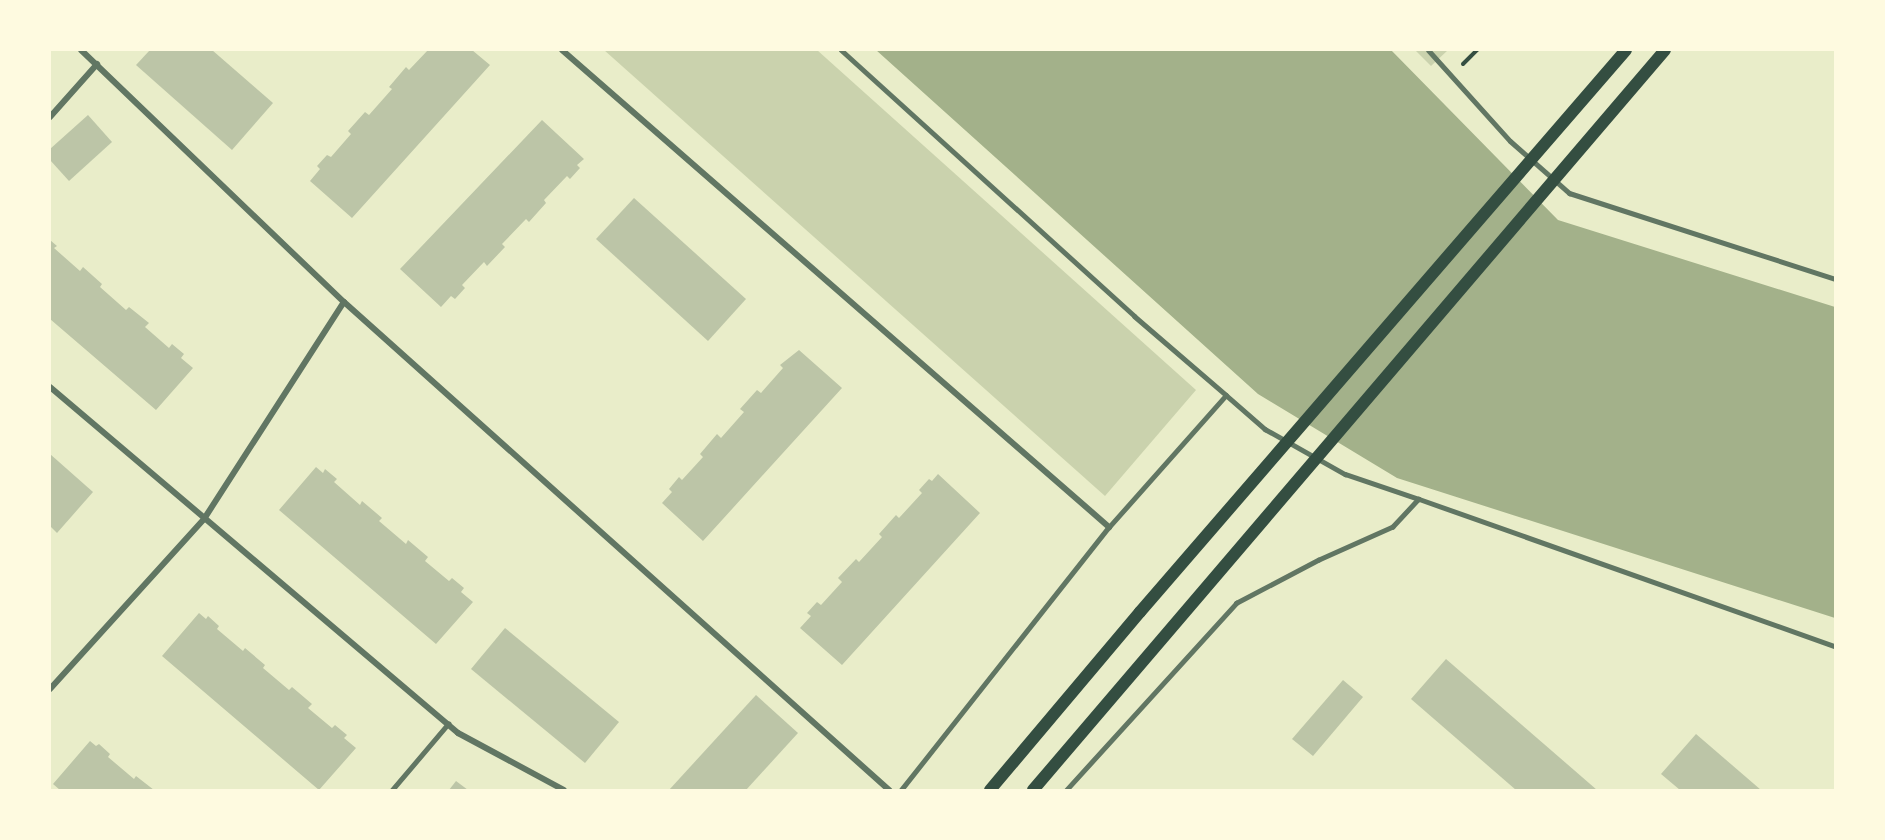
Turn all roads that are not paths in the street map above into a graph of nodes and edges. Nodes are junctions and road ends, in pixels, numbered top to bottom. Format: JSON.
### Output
{"nodes":[{"id":1,"x":81,"y":50,"type":"edge"},
{"id":2,"x":562,"y":50,"type":"edge"},
{"id":3,"x":841,"y":50,"type":"edge"},
{"id":4,"x":1428,"y":50,"type":"edge"},
{"id":5,"x":1626,"y":50,"type":"edge"},
{"id":6,"x":1665,"y":50,"type":"edge"},
{"id":7,"x":97,"y":64,"type":"junction"},
{"id":8,"x":50,"y":117,"type":"edge"},
{"id":9,"x":1836,"y":279,"type":"edge"},
{"id":10,"x":344,"y":302,"type":"junction"},
{"id":11,"x":50,"y":387,"type":"edge"},
{"id":12,"x":1226,"y":394,"type":"junction"},
{"id":13,"x":1419,"y":499,"type":"junction"},
{"id":14,"x":204,"y":519,"type":"junction"},
{"id":15,"x":1109,"y":527,"type":"junction"},
{"id":16,"x":1836,"y":647,"type":"edge"},
{"id":17,"x":50,"y":688,"type":"edge"},
{"id":18,"x":448,"y":724,"type":"junction"},
{"id":19,"x":392,"y":790,"type":"edge"},
{"id":20,"x":564,"y":790,"type":"edge"},
{"id":21,"x":888,"y":790,"type":"edge"},
{"id":22,"x":901,"y":790,"type":"edge"},
{"id":23,"x":990,"y":790,"type":"edge"},
{"id":24,"x":1033,"y":790,"type":"edge"},
{"id":25,"x":1067,"y":790,"type":"edge"}],
"edges":[{"from":1,"to":7,"type":"street"},
{"from":2,"to":15,"type":"street"},
{"from":3,"to":12,"type":"street"},
{"from":4,"to":9,"type":"street"},
{"from":5,"to":23,"type":"main road"},
{"from":6,"to":24,"type":"main road"},
{"from":7,"to":8,"type":"street"},
{"from":7,"to":10,"type":"street"},
{"from":10,"to":14,"type":"street"},
{"from":10,"to":21,"type":"street"},
{"from":11,"to":14,"type":"street"},
{"from":12,"to":13,"type":"lane"},
{"from":12,"to":15,"type":"lane"},
{"from":13,"to":16,"type":"street"},
{"from":13,"to":25,"type":"lane"},
{"from":14,"to":17,"type":"street"},
{"from":14,"to":18,"type":"street"},
{"from":15,"to":22,"type":"lane"},
{"from":18,"to":19,"type":"lane"},
{"from":18,"to":20,"type":"street"}]}
